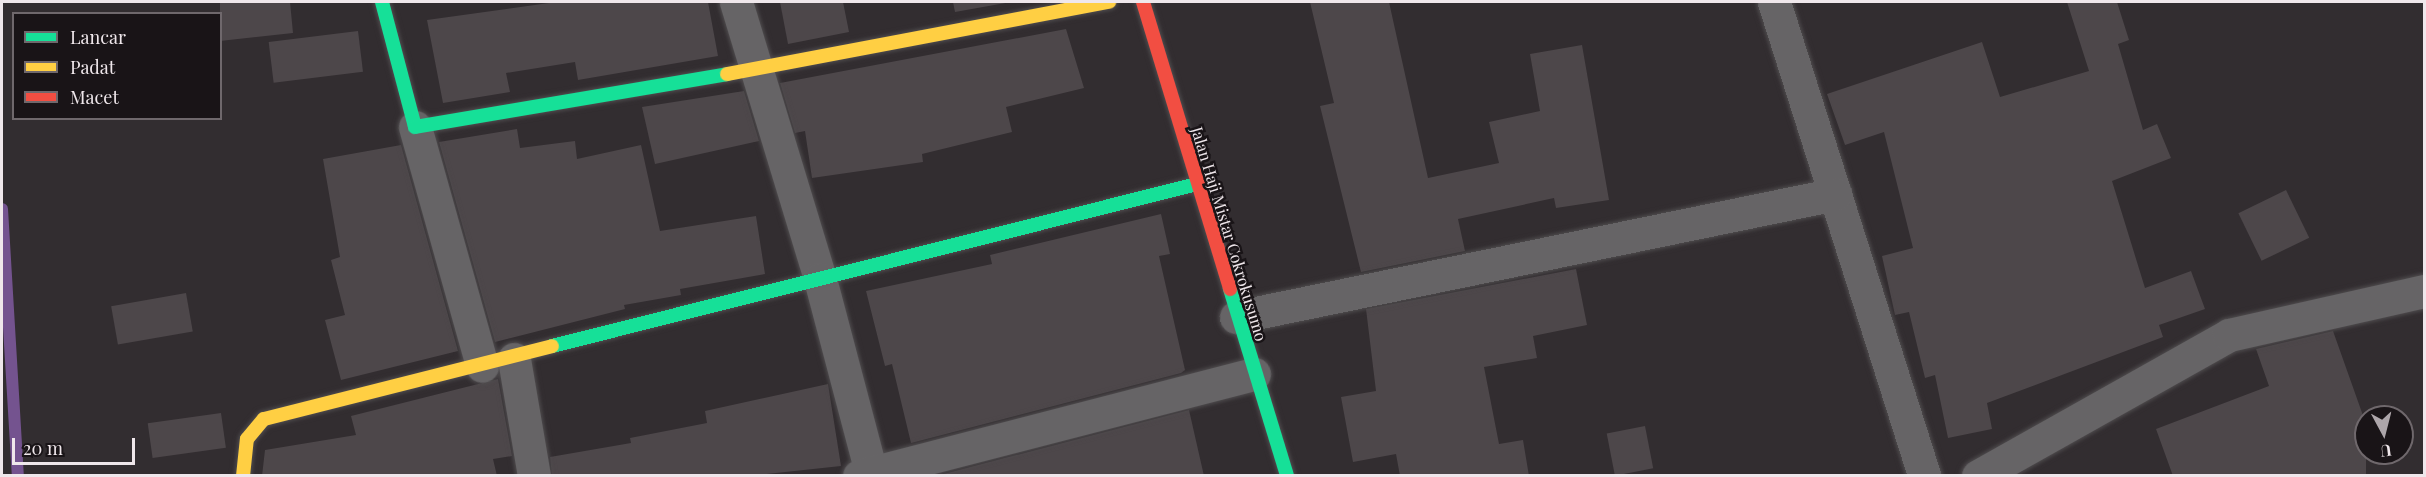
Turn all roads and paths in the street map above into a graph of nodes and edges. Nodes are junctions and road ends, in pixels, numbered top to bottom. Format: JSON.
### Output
{"nodes":[{"id":1,"x":382,"y":2,"type":"edge"},
{"id":2,"x":736,"y":2,"type":"edge"},
{"id":3,"x":1109,"y":2,"type":"edge"},
{"id":4,"x":1143,"y":2,"type":"edge"},
{"id":5,"x":1774,"y":2,"type":"edge"},
{"id":6,"x":755,"y":69,"type":"junction"},
{"id":7,"x":415,"y":127,"type":"junction"},
{"id":8,"x":1197,"y":184,"type":"junction"},
{"id":9,"x":1836,"y":194,"type":"junction"},
{"id":10,"x":820,"y":279,"type":"junction"},
{"id":11,"x":2424,"y":291,"type":"edge"},
{"id":12,"x":1236,"y":317,"type":"junction"},
{"id":13,"x":514,"y":359,"type":"junction"},
{"id":14,"x":482,"y":366,"type":"junction"},
{"id":15,"x":1254,"y":374,"type":"junction"},
{"id":16,"x":867,"y":475,"type":"edge"},
{"id":17,"x":243,"y":476,"type":"edge"},
{"id":18,"x":534,"y":476,"type":"edge"},
{"id":19,"x":1287,"y":476,"type":"edge"},
{"id":20,"x":1924,"y":476,"type":"edge"},
{"id":21,"x":1978,"y":476,"type":"edge"}],
"edges":[{"from":1,"to":7,"type":"street"},
{"from":2,"to":6,"type":"street"},
{"from":3,"to":6,"type":"street"},
{"from":4,"to":8,"type":"street","name":"Jalan Haji Mistar Cokrokusumo"},
{"from":5,"to":9,"type":"street"},
{"from":6,"to":7,"type":"street"},
{"from":6,"to":10,"type":"street"},
{"from":7,"to":14,"type":"street"},
{"from":8,"to":10,"type":"street"},
{"from":8,"to":12,"type":"street","name":"Jalan Haji Mistar Cokrokusumo"},
{"from":9,"to":12,"type":"street"},
{"from":9,"to":20,"type":"street"},
{"from":10,"to":13,"type":"street"},
{"from":10,"to":16,"type":"street"},
{"from":11,"to":21,"type":"street"},
{"from":12,"to":15,"type":"street","name":"Jalan Haji Mistar Cokrokusumo"},
{"from":13,"to":14,"type":"street"},
{"from":13,"to":18,"type":"street"},
{"from":14,"to":17,"type":"street"},
{"from":15,"to":16,"type":"street"},
{"from":15,"to":19,"type":"street","name":"Jalan Haji Mistar Cokrokusumo"}]}
